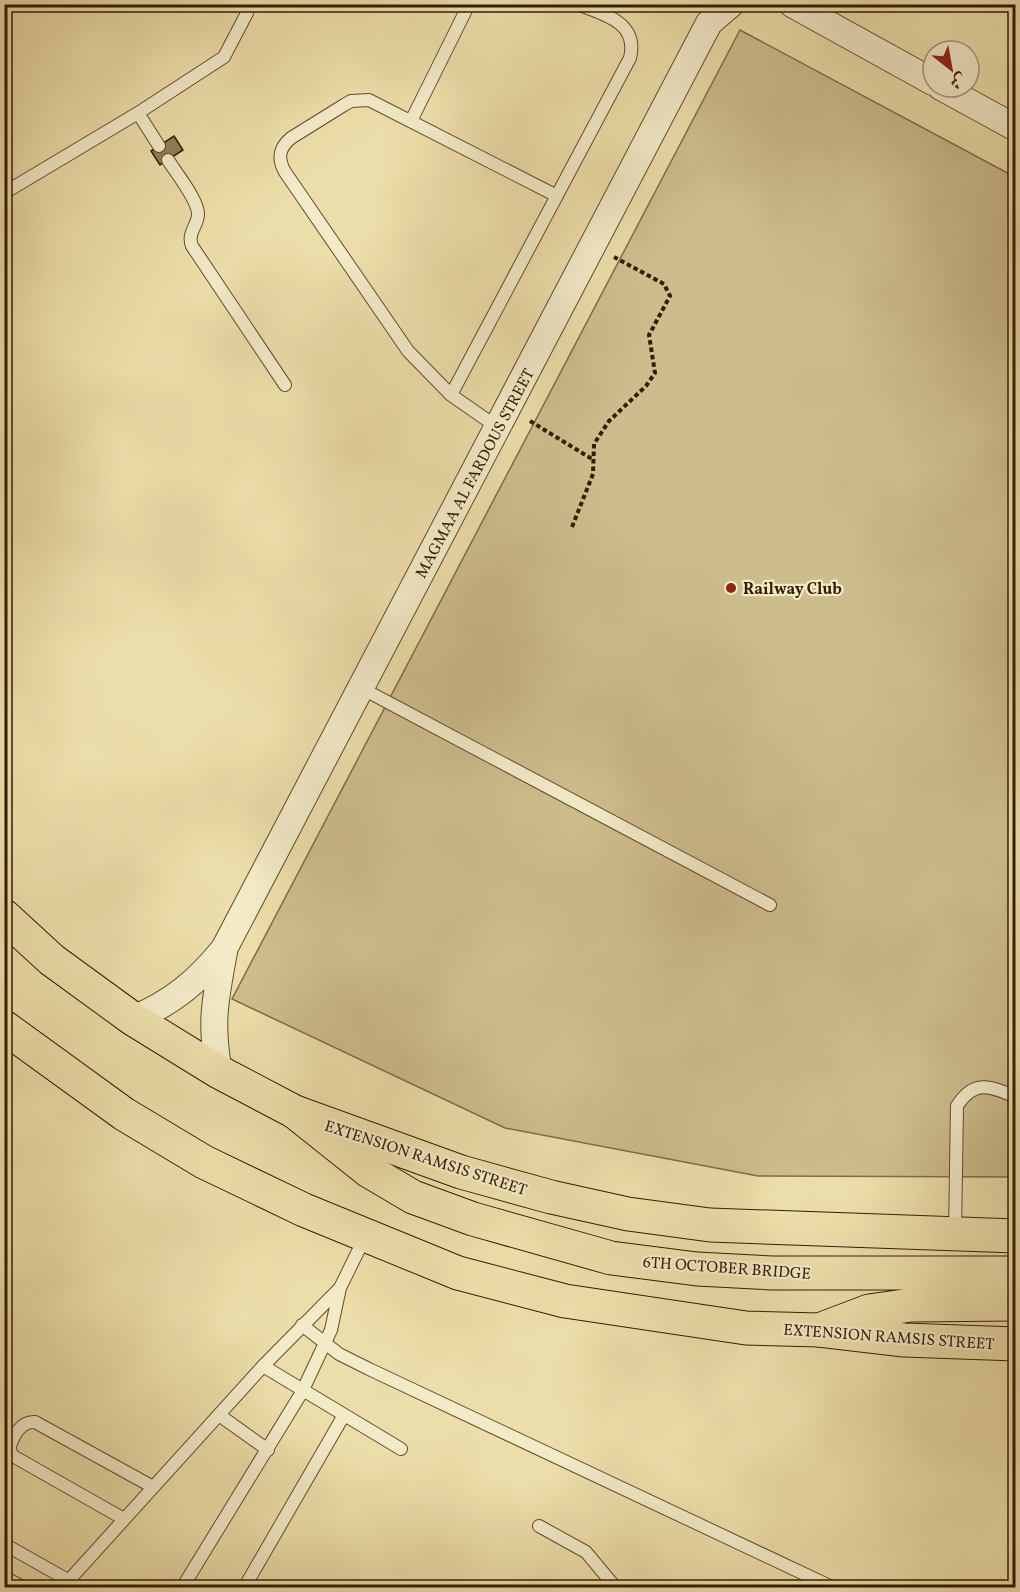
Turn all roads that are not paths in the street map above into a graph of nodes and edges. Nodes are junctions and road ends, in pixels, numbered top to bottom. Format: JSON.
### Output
{"nodes":[{"id":1,"x":247,"y":4,"type":"edge"},
{"id":2,"x":469,"y":4,"type":"edge"},
{"id":3,"x":577,"y":4,"type":"edge"},
{"id":4,"x":792,"y":4,"type":"edge"},
{"id":5,"x":728,"y":5,"type":"edge"},
{"id":6,"x":921,"y":75,"type":"edge"},
{"id":7,"x":963,"y":99,"type":"edge"},
{"id":8,"x":138,"y":113,"type":"junction"},
{"id":9,"x":411,"y":121,"type":"junction"},
{"id":10,"x":1016,"y":128,"type":"edge"},
{"id":11,"x":159,"y":146,"type":"dead end"},
{"id":12,"x":168,"y":160,"type":"dead end"},
{"id":13,"x":4,"y":194,"type":"edge"},
{"id":14,"x":557,"y":196,"type":"junction"},
{"id":15,"x":285,"y":385,"type":"dead end"},
{"id":16,"x":451,"y":394,"type":"junction"},
{"id":17,"x":503,"y":417,"type":"junction"},
{"id":18,"x":361,"y":688,"type":"junction"},
{"id":19,"x":770,"y":905,"type":"dead end"},
{"id":20,"x":4,"y":916,"type":"edge"},
{"id":21,"x":225,"y":949,"type":"junction"},
{"id":22,"x":133,"y":1019,"type":"junction"},
{"id":23,"x":4,"y":1027,"type":"edge"},
{"id":24,"x":219,"y":1072,"type":"junction"},
{"id":25,"x":1016,"y":1097,"type":"edge"},
{"id":26,"x":295,"y":1112,"type":"junction"},
{"id":27,"x":366,"y":1236,"type":"junction"},
{"id":28,"x":955,"y":1236,"type":"junction"},
{"id":29,"x":1016,"y":1236,"type":"edge"},
{"id":30,"x":1016,"y":1274,"type":"edge"},
{"id":31,"x":340,"y":1288,"type":"junction"},
{"id":32,"x":1016,"y":1305,"type":"edge"},
{"id":33,"x":302,"y":1325,"type":"junction"},
{"id":34,"x":819,"y":1330,"type":"junction"},
{"id":35,"x":325,"y":1344,"type":"junction"},
{"id":36,"x":1016,"y":1344,"type":"edge"},
{"id":37,"x":263,"y":1366,"type":"junction"},
{"id":38,"x":302,"y":1392,"type":"junction"},
{"id":39,"x":219,"y":1415,"type":"junction"},
{"id":40,"x":344,"y":1415,"type":"junction"},
{"id":41,"x":401,"y":1449,"type":"dead end"},
{"id":42,"x":268,"y":1450,"type":"junction"},
{"id":43,"x":153,"y":1487,"type":"junction"},
{"id":44,"x":124,"y":1519,"type":"junction"},
{"id":45,"x":539,"y":1526,"type":"dead end"},
{"id":46,"x":4,"y":1544,"type":"edge"},
{"id":47,"x":4,"y":1577,"type":"edge"},
{"id":48,"x":65,"y":1584,"type":"edge"},
{"id":49,"x":611,"y":1586,"type":"edge"},
{"id":50,"x":24,"y":1587,"type":"edge"},
{"id":51,"x":82,"y":1587,"type":"edge"},
{"id":52,"x":182,"y":1587,"type":"edge"},
{"id":53,"x":244,"y":1587,"type":"edge"},
{"id":54,"x":834,"y":1587,"type":"edge"}],
"edges":[{"from":1,"to":8,"type":"lane"},
{"from":2,"to":9,"type":"lane"},
{"from":3,"to":14,"type":"lane"},
{"from":4,"to":6,"type":"street"},
{"from":5,"to":17,"type":"street","name":"MAGMAA AL FARDOUS STREET"},
{"from":7,"to":10,"type":"street"},
{"from":8,"to":11,"type":"lane"},
{"from":8,"to":13,"type":"lane"},
{"from":9,"to":14,"type":"lane"},
{"from":9,"to":16,"type":"lane"},
{"from":12,"to":15,"type":"lane"},
{"from":14,"to":16,"type":"lane"},
{"from":16,"to":17,"type":"lane"},
{"from":17,"to":18,"type":"street","name":"MAGMAA AL FARDOUS STREET"},
{"from":18,"to":19,"type":"lane"},
{"from":18,"to":21,"type":"street","name":"MAGMAA AL FARDOUS STREET"},
{"from":20,"to":22,"type":"highway","name":"EXTENSION RAMSIS STREET"},
{"from":21,"to":22,"type":"street","name":"MAGMAA AL FARDOUS STREET"},
{"from":21,"to":24,"type":"street","name":"MAGMAA AL FARDOUS STREET"},
{"from":22,"to":24,"type":"highway","name":"EXTENSION RAMSIS STREET"},
{"from":23,"to":27,"type":"highway","name":"EXTENSION RAMSIS STREET"},
{"from":24,"to":26,"type":"highway","name":"EXTENSION RAMSIS STREET"},
{"from":25,"to":28,"type":"lane"},
{"from":26,"to":28,"type":"highway","name":"EXTENSION RAMSIS STREET"},
{"from":26,"to":30,"type":"highway","name":"6TH OCTOBER BRIDGE"},
{"from":27,"to":31,"type":"lane"},
{"from":27,"to":34,"type":"highway","name":"EXTENSION RAMSIS STREET"},
{"from":28,"to":29,"type":"highway","name":"EXTENSION RAMSIS STREET"},
{"from":31,"to":33,"type":"lane"},
{"from":31,"to":35,"type":"lane"},
{"from":32,"to":34,"type":"highway"},
{"from":33,"to":35,"type":"lane"},
{"from":33,"to":37,"type":"lane"},
{"from":34,"to":36,"type":"highway","name":"EXTENSION RAMSIS STREET"},
{"from":35,"to":38,"type":"lane"},
{"from":35,"to":54,"type":"lane"},
{"from":37,"to":38,"type":"lane"},
{"from":37,"to":39,"type":"lane"},
{"from":38,"to":40,"type":"lane"},
{"from":38,"to":42,"type":"lane"},
{"from":39,"to":42,"type":"lane"},
{"from":39,"to":43,"type":"lane"},
{"from":40,"to":41,"type":"lane"},
{"from":40,"to":53,"type":"lane"},
{"from":42,"to":52,"type":"lane"},
{"from":43,"to":44,"type":"lane"},
{"from":43,"to":44,"type":"lane"},
{"from":44,"to":48,"type":"lane"},
{"from":45,"to":49,"type":"lane"},
{"from":46,"to":48,"type":"lane"},
{"from":47,"to":50,"type":"lane"},
{"from":48,"to":51,"type":"lane"}]}
